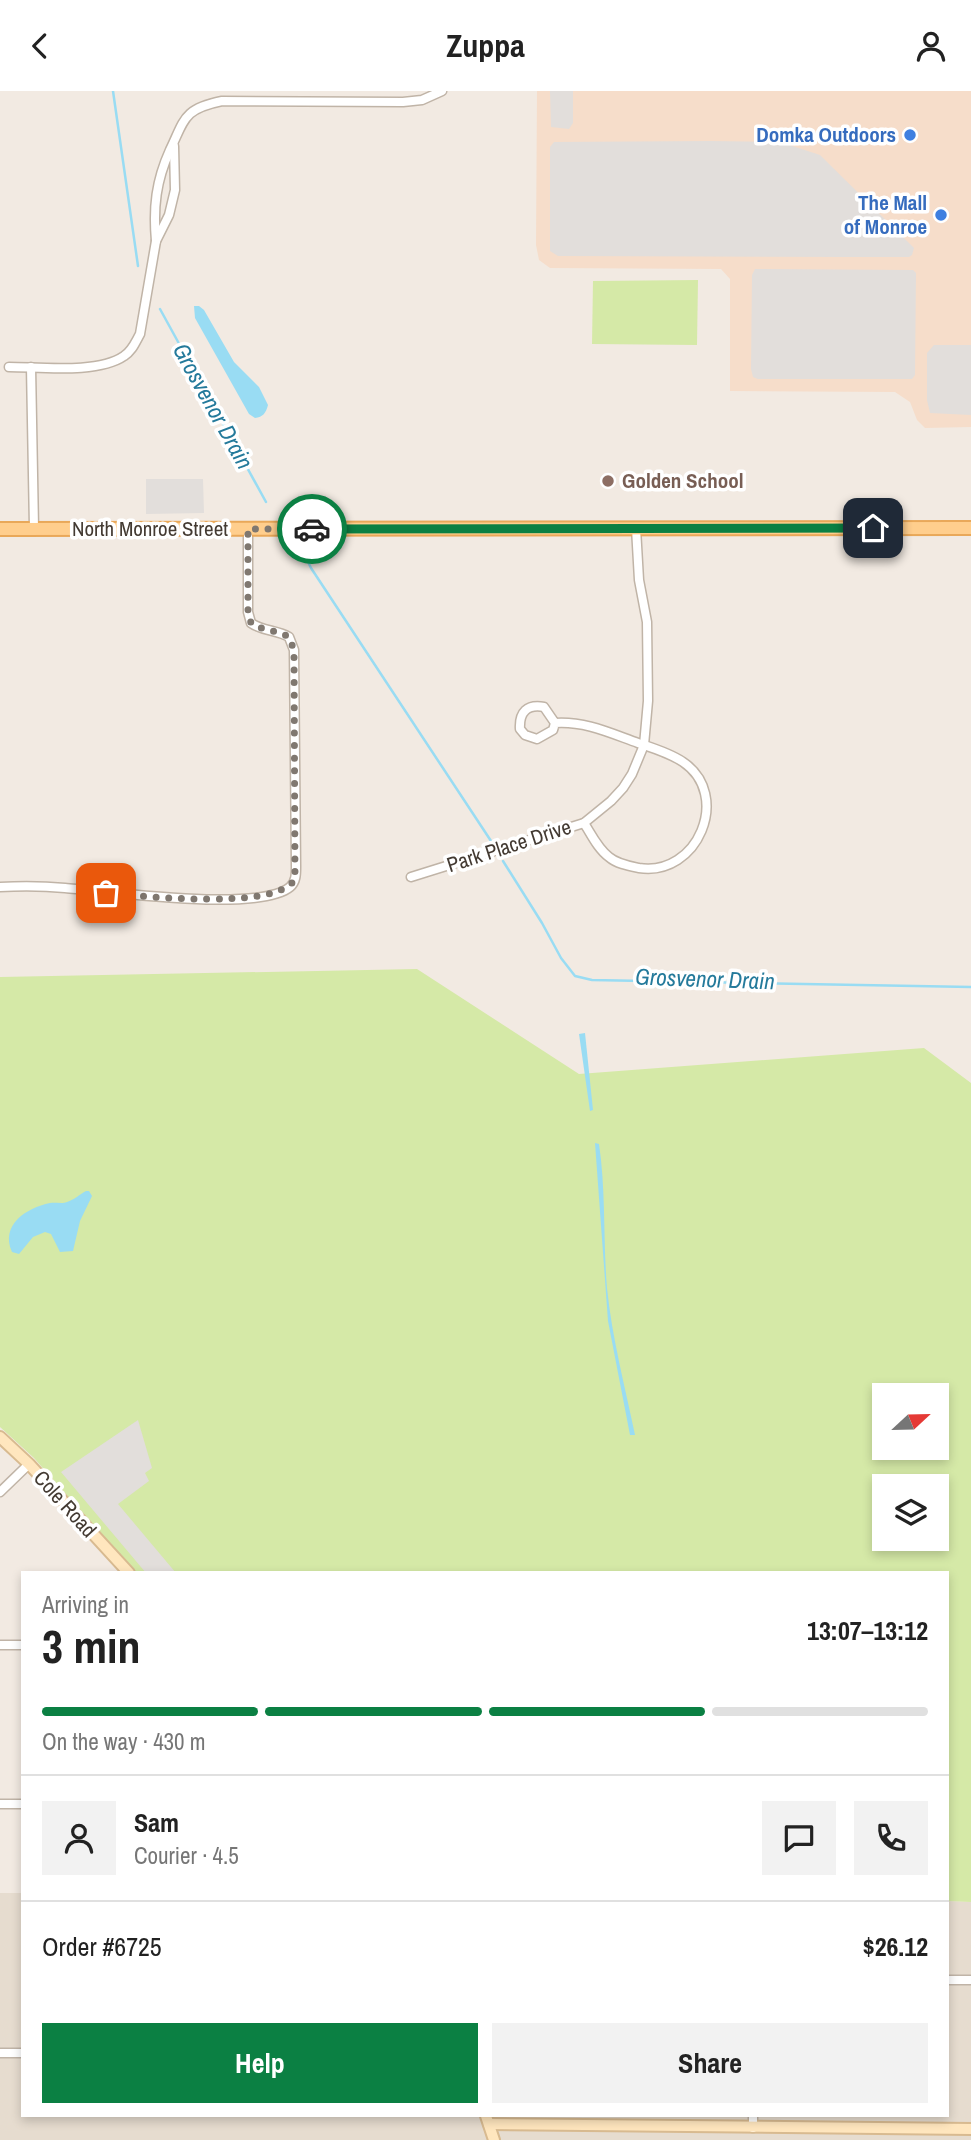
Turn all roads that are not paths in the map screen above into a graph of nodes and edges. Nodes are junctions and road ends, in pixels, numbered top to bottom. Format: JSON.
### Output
{"nodes":[{"id":1,"x":442,"y":91,"type":"edge"},
{"id":2,"x":173,"y":143,"type":"junction"},
{"id":3,"x":156,"y":241,"type":"junction"},
{"id":4,"x":9,"y":367,"type":"dead end"},
{"id":5,"x":32,"y":367,"type":"junction"},
{"id":6,"x":636,"y":528,"type":"junction"},
{"id":7,"x":971,"y":528,"type":"edge"},
{"id":8,"x":0,"y":529,"type":"edge"},
{"id":9,"x":34,"y":529,"type":"junction"},
{"id":10,"x":248,"y":529,"type":"junction"},
{"id":11,"x":555,"y":723,"type":"junction"},
{"id":12,"x":644,"y":745,"type":"junction"},
{"id":13,"x":583,"y":823,"type":"junction"},
{"id":14,"x":411,"y":877,"type":"dead end"},
{"id":15,"x":0,"y":887,"type":"edge"},
{"id":16,"x":0,"y":1437,"type":"edge"},
{"id":17,"x":29,"y":1464,"type":"junction"},
{"id":18,"x":0,"y":1492,"type":"edge"},
{"id":19,"x":127,"y":1571,"type":"edge"},
{"id":20,"x":0,"y":1645,"type":"edge"},
{"id":21,"x":21,"y":1645,"type":"edge"},
{"id":22,"x":0,"y":1804,"type":"edge"},
{"id":23,"x":21,"y":1804,"type":"edge"},
{"id":24,"x":949,"y":1980,"type":"edge"},
{"id":25,"x":971,"y":1980,"type":"edge"},
{"id":26,"x":0,"y":2053,"type":"edge"},
{"id":27,"x":21,"y":2053,"type":"edge"},
{"id":28,"x":488,"y":2120,"type":"edge"},
{"id":29,"x":753,"y":2122,"type":"edge"},
{"id":30,"x":971,"y":2129,"type":"edge"},
{"id":31,"x":494,"y":2140,"type":"edge"}],
"edges":[{"from":1,"to":2,"type":"street"},
{"from":2,"to":3,"type":"street"},
{"from":2,"to":3,"type":"street"},
{"from":3,"to":5,"type":"street"},
{"from":4,"to":5,"type":"street"},
{"from":5,"to":9,"type":"street"},
{"from":6,"to":7,"type":"main road","name":"North Monroe Street"},
{"from":6,"to":10,"type":"main road","name":"North Monroe Street"},
{"from":6,"to":12,"type":"street","name":"Park Place Drive"},
{"from":8,"to":9,"type":"main road","name":"North Monroe Street"},
{"from":9,"to":10,"type":"main road","name":"North Monroe Street"},
{"from":10,"to":15,"type":"street"},
{"from":11,"to":11,"type":"street"},
{"from":11,"to":12,"type":"street"},
{"from":12,"to":13,"type":"street","name":"Park Place Drive"},
{"from":12,"to":13,"type":"street"},
{"from":13,"to":14,"type":"street","name":"Park Place Drive"},
{"from":16,"to":17,"type":"street","name":"Cole Road"},
{"from":17,"to":18,"type":"street"},
{"from":17,"to":19,"type":"street","name":"Cole Road"},
{"from":20,"to":21,"type":"street"},
{"from":22,"to":23,"type":"street"},
{"from":24,"to":25,"type":"street"},
{"from":26,"to":27,"type":"street"},
{"from":28,"to":29,"type":"street"},
{"from":28,"to":31,"type":"street"},
{"from":29,"to":30,"type":"street"}]}
